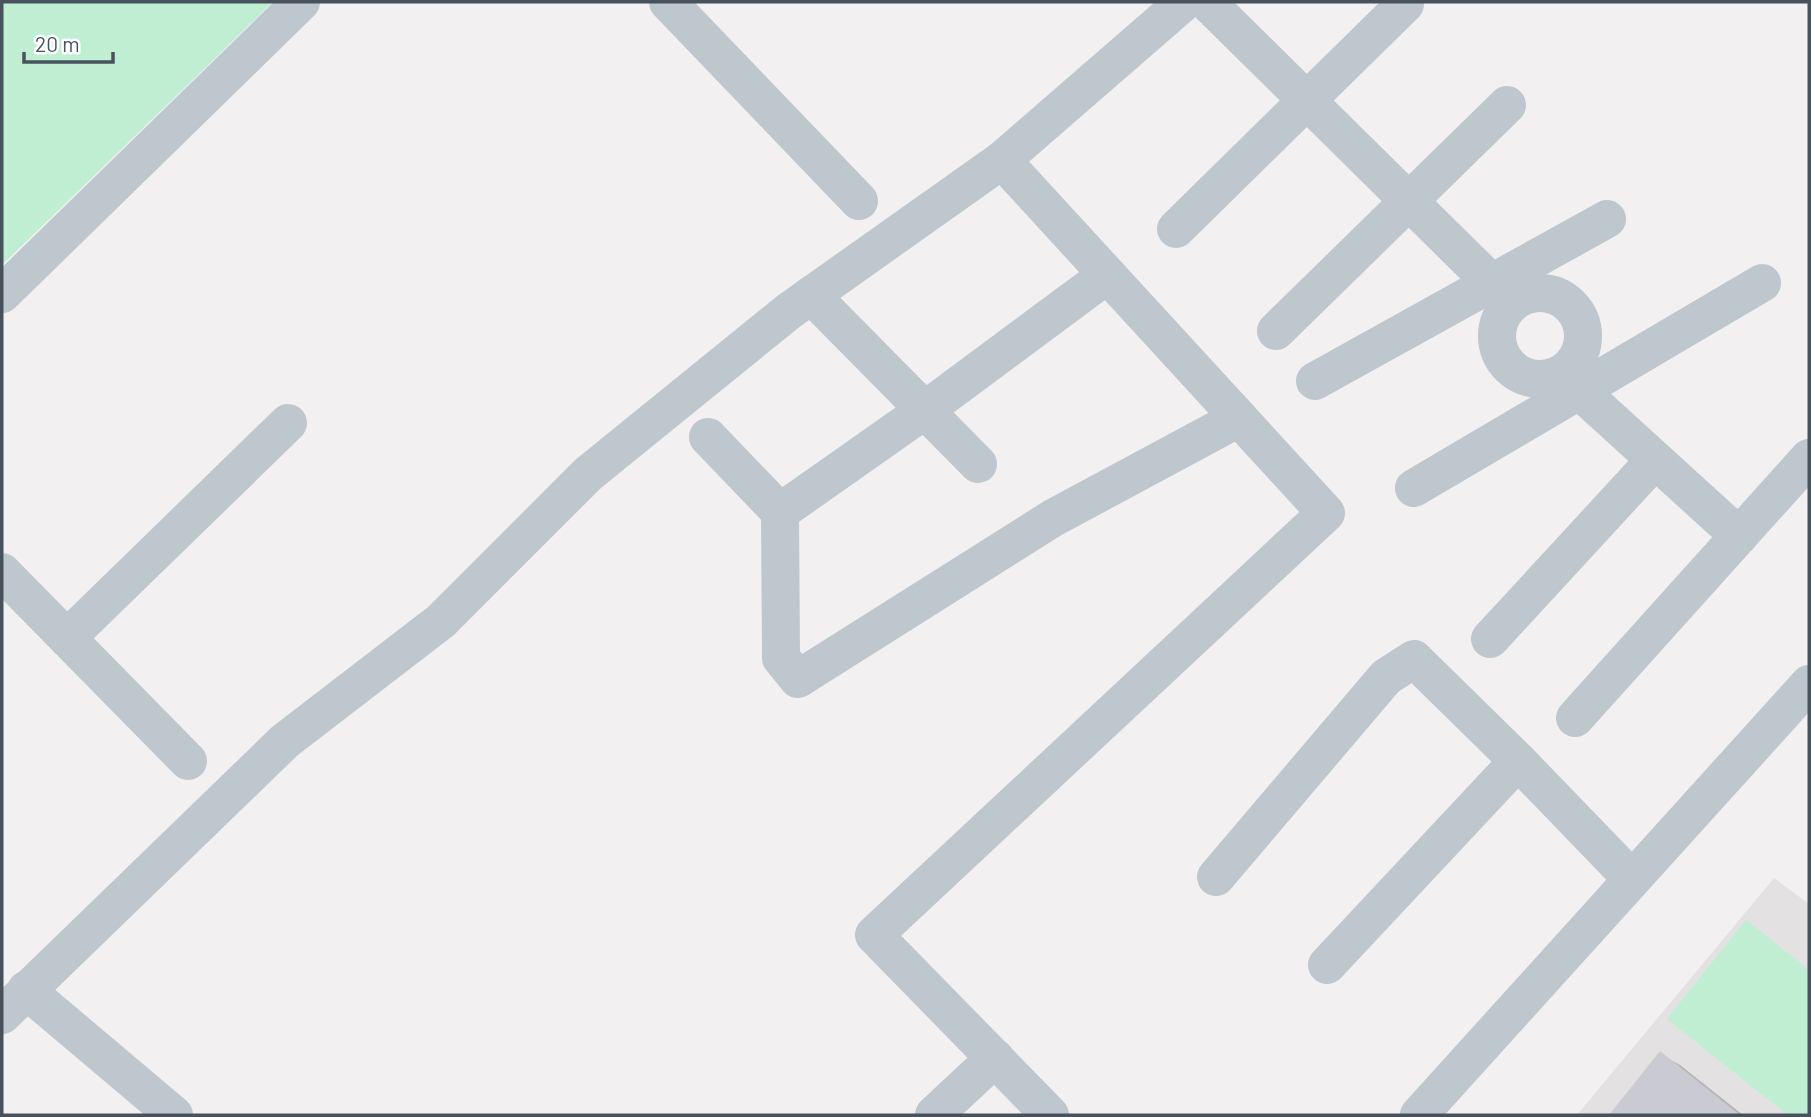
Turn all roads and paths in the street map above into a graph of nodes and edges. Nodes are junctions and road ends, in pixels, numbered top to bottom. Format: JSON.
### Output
{"nodes":[{"id":1,"x":301,"y":2,"type":"edge"},
{"id":2,"x":668,"y":2,"type":"edge"},
{"id":3,"x":1184,"y":2,"type":"edge"},
{"id":4,"x":1207,"y":2,"type":"edge"},
{"id":5,"x":1405,"y":4,"type":"edge"},
{"id":6,"x":1306,"y":101,"type":"junction"},
{"id":7,"x":1507,"y":106,"type":"dead end"},
{"id":8,"x":1002,"y":160,"type":"junction"},
{"id":9,"x":859,"y":201,"type":"dead end"},
{"id":10,"x":1409,"y":202,"type":"junction"},
{"id":11,"x":1607,"y":219,"type":"dead end"},
{"id":12,"x":1176,"y":229,"type":"dead end"},
{"id":13,"x":1107,"y":275,"type":"junction"},
{"id":14,"x":1762,"y":283,"type":"dead end"},
{"id":15,"x":1501,"y":293,"type":"junction"},
{"id":16,"x":2,"y":294,"type":"edge"},
{"id":17,"x":811,"y":295,"type":"junction"},
{"id":18,"x":1276,"y":331,"type":"dead end"},
{"id":19,"x":1315,"y":381,"type":"dead end"},
{"id":20,"x":1570,"y":382,"type":"junction"},
{"id":21,"x":925,"y":410,"type":"junction"},
{"id":22,"x":1239,"y":418,"type":"junction"},
{"id":23,"x":288,"y":423,"type":"dead end"},
{"id":24,"x":708,"y":438,"type":"dead end"},
{"id":25,"x":1809,"y":458,"type":"edge"},
{"id":26,"x":1655,"y":460,"type":"junction"},
{"id":27,"x":978,"y":464,"type":"dead end"},
{"id":28,"x":1414,"y":488,"type":"dead end"},
{"id":29,"x":780,"y":512,"type":"junction"},
{"id":30,"x":1739,"y":536,"type":"junction"},
{"id":31,"x":2,"y":572,"type":"edge"},
{"id":32,"x":67,"y":638,"type":"junction"},
{"id":33,"x":1490,"y":639,"type":"dead end"},
{"id":34,"x":1809,"y":684,"type":"edge"},
{"id":35,"x":1575,"y":718,"type":"dead end"},
{"id":36,"x":188,"y":761,"type":"dead end"},
{"id":37,"x":1518,"y":761,"type":"junction"},
{"id":38,"x":1216,"y":877,"type":"dead end"},
{"id":39,"x":1632,"y":880,"type":"junction"},
{"id":40,"x":1327,"y":965,"type":"dead end"},
{"id":41,"x":14,"y":1003,"type":"edge"},
{"id":42,"x":995,"y":1058,"type":"junction"},
{"id":43,"x":174,"y":1115,"type":"edge"},
{"id":44,"x":934,"y":1115,"type":"edge"},
{"id":45,"x":1050,"y":1115,"type":"edge"},
{"id":46,"x":1419,"y":1115,"type":"edge"}],
"edges":[{"from":1,"to":16,"type":"street"},
{"from":2,"to":9,"type":"street"},
{"from":3,"to":8,"type":"street"},
{"from":4,"to":6,"type":"street"},
{"from":5,"to":6,"type":"street"},
{"from":6,"to":10,"type":"street"},
{"from":6,"to":12,"type":"street"},
{"from":7,"to":10,"type":"street"},
{"from":8,"to":13,"type":"street"},
{"from":8,"to":17,"type":"street"},
{"from":10,"to":15,"type":"street"},
{"from":10,"to":18,"type":"street"},
{"from":11,"to":15,"type":"street"},
{"from":13,"to":21,"type":"street"},
{"from":13,"to":22,"type":"street"},
{"from":14,"to":20,"type":"street"},
{"from":15,"to":19,"type":"street"},
{"from":15,"to":20,"type":"street"},
{"from":15,"to":20,"type":"street"},
{"from":17,"to":21,"type":"street"},
{"from":17,"to":41,"type":"street"},
{"from":20,"to":26,"type":"street"},
{"from":20,"to":28,"type":"street"},
{"from":21,"to":27,"type":"street"},
{"from":21,"to":29,"type":"street"},
{"from":22,"to":29,"type":"street"},
{"from":22,"to":42,"type":"street"},
{"from":23,"to":32,"type":"street"},
{"from":24,"to":29,"type":"street"},
{"from":25,"to":30,"type":"street"},
{"from":26,"to":30,"type":"street"},
{"from":26,"to":33,"type":"street"},
{"from":30,"to":35,"type":"street"},
{"from":31,"to":32,"type":"street"},
{"from":32,"to":36,"type":"street"},
{"from":34,"to":39,"type":"street"},
{"from":37,"to":38,"type":"street"},
{"from":37,"to":39,"type":"street"},
{"from":37,"to":40,"type":"street"},
{"from":39,"to":46,"type":"street"},
{"from":41,"to":43,"type":"street"},
{"from":42,"to":44,"type":"street"},
{"from":42,"to":45,"type":"street"}]}
